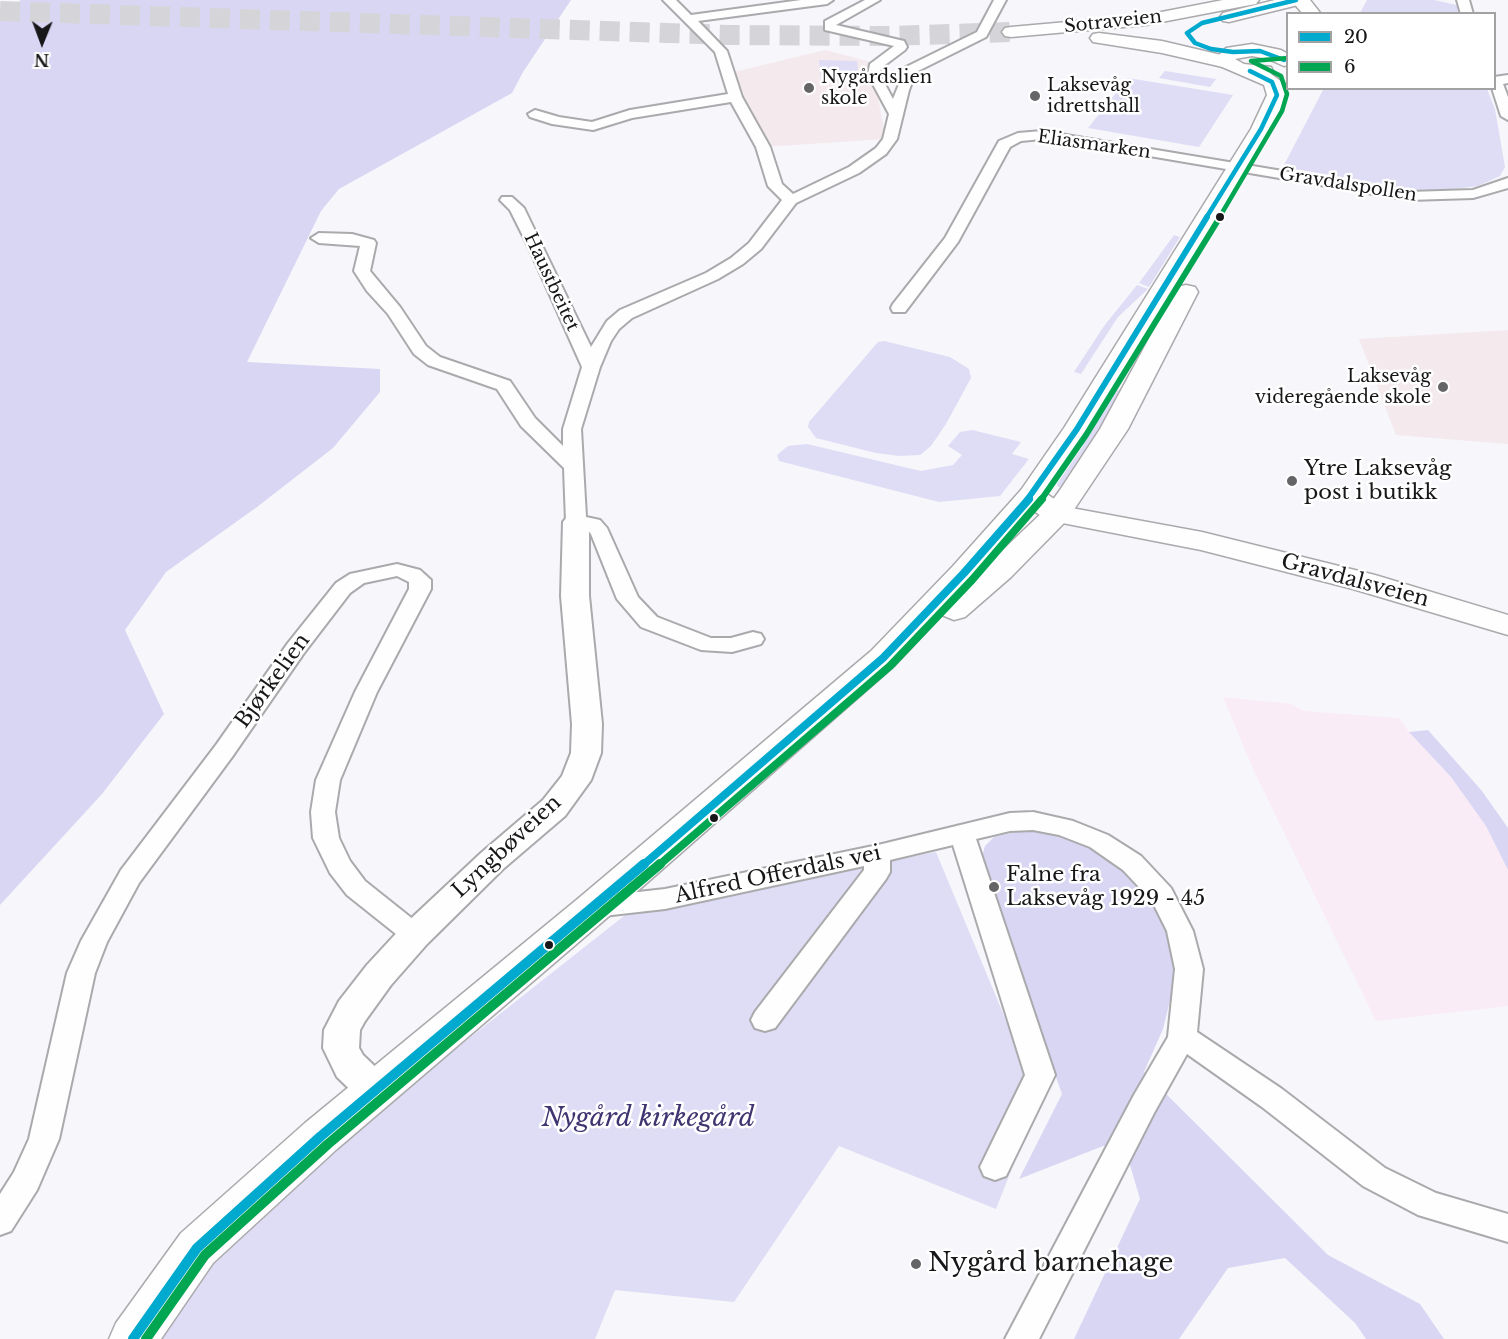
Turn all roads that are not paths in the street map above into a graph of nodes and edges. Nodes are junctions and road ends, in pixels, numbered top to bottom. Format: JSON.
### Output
{"nodes":[{"id":1,"x":669,"y":0,"type":"edge"},
{"id":2,"x":827,"y":0,"type":"edge"},
{"id":3,"x":874,"y":0,"type":"edge"},
{"id":4,"x":1000,"y":0,"type":"edge"},
{"id":5,"x":1187,"y":0,"type":"edge"},
{"id":6,"x":1250,"y":0,"type":"edge"},
{"id":7,"x":1305,"y":6,"type":"edge"},
{"id":8,"x":689,"y":19,"type":"junction"},
{"id":9,"x":1202,"y":23,"type":"junction"},
{"id":10,"x":1019,"y":28,"type":"junction"},
{"id":11,"x":1090,"y":37,"type":"junction"},
{"id":12,"x":1230,"y":57,"type":"junction"},
{"id":13,"x":1286,"y":61,"type":"edge"},
{"id":14,"x":1250,"y":71,"type":"junction"},
{"id":15,"x":1499,"y":80,"type":"edge"},
{"id":16,"x":1294,"y":90,"type":"edge"},
{"id":17,"x":735,"y":97,"type":"junction"},
{"id":18,"x":535,"y":114,"type":"dead end"},
{"id":19,"x":897,"y":115,"type":"junction"},
{"id":20,"x":1508,"y":116,"type":"edge"},
{"id":21,"x":1247,"y":169,"type":"junction"},
{"id":22,"x":1508,"y":182,"type":"edge"},
{"id":23,"x":507,"y":200,"type":"dead end"},
{"id":24,"x":790,"y":200,"type":"junction"},
{"id":25,"x":319,"y":238,"type":"dead end"},
{"id":26,"x":899,"y":308,"type":"dead end"},
{"id":27,"x":591,"y":367,"type":"junction"},
{"id":28,"x":572,"y":465,"type":"junction"},
{"id":29,"x":1030,"y":496,"type":"junction"},
{"id":30,"x":1065,"y":504,"type":"junction"},
{"id":31,"x":576,"y":522,"type":"junction"},
{"id":32,"x":1508,"y":625,"type":"edge"},
{"id":33,"x":753,"y":639,"type":"dead end"},
{"id":34,"x":883,"y":658,"type":"junction"},
{"id":35,"x":962,"y":834,"type":"junction"},
{"id":36,"x":878,"y":854,"type":"junction"},
{"id":37,"x":594,"y":907,"type":"junction"},
{"id":38,"x":415,"y":935,"type":"junction"},
{"id":39,"x":765,"y":1020,"type":"dead end"},
{"id":40,"x":1182,"y":1038,"type":"junction"},
{"id":41,"x":375,"y":1090,"type":"junction"},
{"id":42,"x":995,"y":1167,"type":"dead end"},
{"id":43,"x":0,"y":1221,"type":"edge"},
{"id":44,"x":1508,"y":1228,"type":"edge"},
{"id":45,"x":133,"y":1339,"type":"edge"},
{"id":46,"x":1022,"y":1339,"type":"edge"}],
"edges":[{"from":1,"to":8,"type":"street"},
{"from":2,"to":8,"type":"street"},
{"from":3,"to":19,"type":"street"},
{"from":4,"to":19,"type":"street","name":"Lyngbøveien"},
{"from":5,"to":10,"type":"main road","name":"Sotraveien"},
{"from":6,"to":10,"type":"main road","name":"Sotraveien"},
{"from":7,"to":9,"type":"main road"},
{"from":8,"to":17,"type":"street"},
{"from":9,"to":11,"type":"main road"},
{"from":9,"to":12,"type":"main road"},
{"from":10,"to":11,"type":"main road"},
{"from":11,"to":12,"type":"main road"},
{"from":12,"to":13,"type":"main road"},
{"from":12,"to":14,"type":"main road"},
{"from":13,"to":14,"type":"main road"},
{"from":14,"to":21,"type":"main road"},
{"from":15,"to":20,"type":"street"},
{"from":16,"to":21,"type":"main road"},
{"from":17,"to":18,"type":"street"},
{"from":17,"to":24,"type":"street"},
{"from":19,"to":24,"type":"street","name":"Lyngbøveien"},
{"from":21,"to":22,"type":"street","name":"Gravdalspollen"},
{"from":21,"to":26,"type":"street","name":"Eliasmarken"},
{"from":21,"to":29,"type":"main road"},
{"from":21,"to":30,"type":"main road"},
{"from":23,"to":27,"type":"street","name":"Haustbeitet"},
{"from":24,"to":27,"type":"street","name":"Lyngbøveien"},
{"from":25,"to":28,"type":"street"},
{"from":27,"to":28,"type":"street","name":"Lyngbøveien"},
{"from":28,"to":31,"type":"street","name":"Lyngbøveien"},
{"from":29,"to":30,"type":"main road","name":"Gravdalsveien"},
{"from":29,"to":34,"type":"main road"},
{"from":30,"to":32,"type":"main road","name":"Gravdalsveien"},
{"from":30,"to":34,"type":"main road"},
{"from":31,"to":33,"type":"street"},
{"from":31,"to":38,"type":"street","name":"Lyngbøveien"},
{"from":34,"to":37,"type":"main road"},
{"from":35,"to":36,"type":"street","name":"Alfred Offerdals vei"},
{"from":35,"to":40,"type":"street","name":"Alfred Offerdals vei"},
{"from":35,"to":42,"type":"street"},
{"from":36,"to":37,"type":"street","name":"Alfred Offerdals vei"},
{"from":36,"to":39,"type":"street"},
{"from":37,"to":41,"type":"main road"},
{"from":38,"to":41,"type":"street","name":"Lyngbøveien"},
{"from":38,"to":43,"type":"street","name":"Bjørkelien"},
{"from":40,"to":44,"type":"street"},
{"from":40,"to":46,"type":"street","name":"Alfred Offerdals vei"},
{"from":41,"to":45,"type":"main road"}]}
